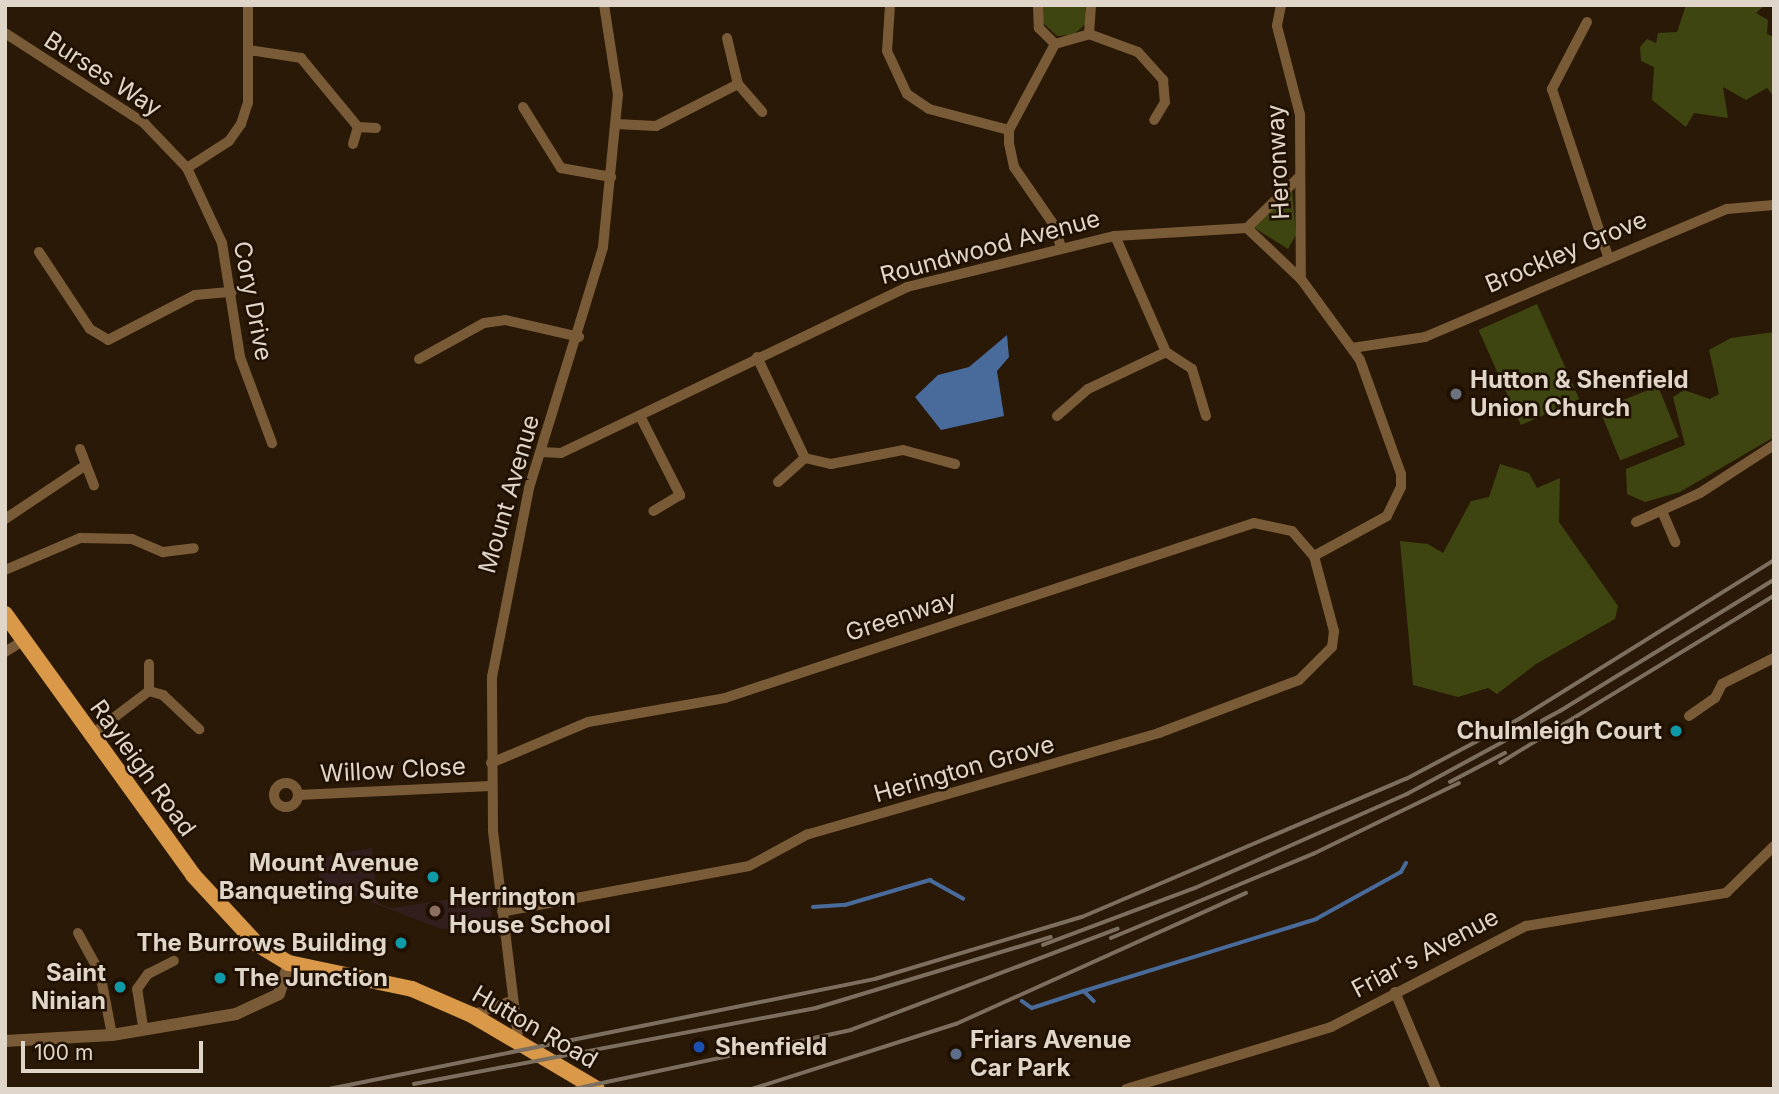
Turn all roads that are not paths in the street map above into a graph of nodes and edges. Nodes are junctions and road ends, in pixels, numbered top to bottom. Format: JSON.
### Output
{"nodes":[{"id":1,"x":248,"y":5,"type":"edge"},
{"id":2,"x":604,"y":5,"type":"edge"},
{"id":3,"x":890,"y":5,"type":"edge"},
{"id":4,"x":1038,"y":5,"type":"edge"},
{"id":5,"x":1091,"y":5,"type":"edge"},
{"id":6,"x":1282,"y":5,"type":"edge"},
{"id":7,"x":1587,"y":22,"type":"dead end"},
{"id":8,"x":5,"y":33,"type":"edge"},
{"id":9,"x":1089,"y":34,"type":"junction"},
{"id":10,"x":727,"y":38,"type":"dead end"},
{"id":11,"x":1055,"y":44,"type":"junction"},
{"id":12,"x":249,"y":50,"type":"junction"},
{"id":13,"x":738,"y":84,"type":"junction"},
{"id":14,"x":523,"y":107,"type":"dead end"},
{"id":15,"x":762,"y":112,"type":"dead end"},
{"id":16,"x":1154,"y":120,"type":"dead end"},
{"id":17,"x":616,"y":124,"type":"junction"},
{"id":18,"x":358,"y":127,"type":"junction"},
{"id":19,"x":376,"y":128,"type":"dead end"},
{"id":20,"x":1009,"y":130,"type":"junction"},
{"id":21,"x":354,"y":144,"type":"dead end"},
{"id":22,"x":187,"y":168,"type":"junction"},
{"id":23,"x":611,"y":177,"type":"junction"},
{"id":24,"x":1298,"y":178,"type":"junction"},
{"id":25,"x":1774,"y":205,"type":"edge"},
{"id":26,"x":1247,"y":228,"type":"junction"},
{"id":27,"x":1115,"y":236,"type":"junction"},
{"id":28,"x":1061,"y":247,"type":"junction"},
{"id":29,"x":40,"y":252,"type":"dead end"},
{"id":30,"x":1608,"y":256,"type":"junction"},
{"id":31,"x":1301,"y":279,"type":"junction"},
{"id":32,"x":232,"y":292,"type":"junction"},
{"id":33,"x":579,"y":337,"type":"junction"},
{"id":34,"x":1352,"y":348,"type":"junction"},
{"id":35,"x":1378,"y":349,"type":"junction"},
{"id":36,"x":1166,"y":352,"type":"junction"},
{"id":37,"x":757,"y":357,"type":"junction"},
{"id":38,"x":419,"y":359,"type":"dead end"},
{"id":39,"x":1367,"y":373,"type":"junction"},
{"id":40,"x":640,"y":416,"type":"junction"},
{"id":41,"x":1057,"y":416,"type":"dead end"},
{"id":42,"x":1206,"y":416,"type":"dead end"},
{"id":43,"x":272,"y":443,"type":"dead end"},
{"id":44,"x":1774,"y":445,"type":"edge"},
{"id":45,"x":80,"y":449,"type":"dead end"},
{"id":46,"x":541,"y":452,"type":"junction"},
{"id":47,"x":805,"y":458,"type":"junction"},
{"id":48,"x":955,"y":464,"type":"dead end"},
{"id":49,"x":86,"y":465,"type":"junction"},
{"id":50,"x":778,"y":482,"type":"dead end"},
{"id":51,"x":94,"y":485,"type":"dead end"},
{"id":52,"x":653,"y":511,"type":"dead end"},
{"id":53,"x":1662,"y":511,"type":"junction"},
{"id":54,"x":5,"y":519,"type":"edge"},
{"id":55,"x":1636,"y":522,"type":"dead end"},
{"id":56,"x":1675,"y":542,"type":"dead end"},
{"id":57,"x":194,"y":548,"type":"dead end"},
{"id":58,"x":1314,"y":556,"type":"junction"},
{"id":59,"x":5,"y":570,"type":"edge"},
{"id":60,"x":5,"y":614,"type":"edge"},
{"id":61,"x":24,"y":640,"type":"junction"},
{"id":62,"x":5,"y":652,"type":"edge"},
{"id":63,"x":1774,"y":658,"type":"edge"},
{"id":64,"x":149,"y":664,"type":"dead end"},
{"id":65,"x":149,"y":691,"type":"junction"},
{"id":66,"x":1689,"y":716,"type":"dead end"},
{"id":67,"x":199,"y":729,"type":"dead end"},
{"id":68,"x":91,"y":735,"type":"junction"},
{"id":69,"x":491,"y":763,"type":"junction"},
{"id":70,"x":491,"y":786,"type":"junction"},
{"id":71,"x":298,"y":795,"type":"dead end"},
{"id":72,"x":1774,"y":846,"type":"edge"},
{"id":73,"x":502,"y":912,"type":"junction"},
{"id":74,"x":78,"y":933,"type":"dead end"},
{"id":75,"x":174,"y":961,"type":"dead end"},
{"id":76,"x":289,"y":964,"type":"junction"},
{"id":77,"x":1395,"y":992,"type":"junction"},
{"id":78,"x":511,"y":1001,"type":"junction"},
{"id":79,"x":472,"y":1015,"type":"junction"},
{"id":80,"x":143,"y":1026,"type":"junction"},
{"id":81,"x":112,"y":1035,"type":"junction"},
{"id":82,"x":5,"y":1041,"type":"edge"},
{"id":83,"x":520,"y":1048,"type":"junction"},
{"id":84,"x":597,"y":1089,"type":"edge"},
{"id":85,"x":1126,"y":1089,"type":"edge"},
{"id":86,"x":1436,"y":1089,"type":"edge"}],
"edges":[{"from":1,"to":12,"type":"street"},
{"from":2,"to":17,"type":"street","name":"Mount Avenue"},
{"from":3,"to":20,"type":"street"},
{"from":4,"to":11,"type":"street"},
{"from":5,"to":9,"type":"street"},
{"from":6,"to":24,"type":"street","name":"Heronway"},
{"from":7,"to":30,"type":"street"},
{"from":8,"to":22,"type":"street","name":"Burses Way"},
{"from":9,"to":11,"type":"street"},
{"from":9,"to":16,"type":"street"},
{"from":10,"to":13,"type":"street"},
{"from":11,"to":20,"type":"street"},
{"from":12,"to":18,"type":"street"},
{"from":12,"to":22,"type":"street"},
{"from":13,"to":15,"type":"street"},
{"from":13,"to":17,"type":"street"},
{"from":14,"to":23,"type":"street"},
{"from":17,"to":23,"type":"street","name":"Mount Avenue"},
{"from":18,"to":19,"type":"street"},
{"from":18,"to":21,"type":"street"},
{"from":20,"to":28,"type":"street"},
{"from":22,"to":32,"type":"street","name":"Cory Drive"},
{"from":23,"to":33,"type":"street","name":"Mount Avenue"},
{"from":24,"to":26,"type":"street"},
{"from":24,"to":31,"type":"street","name":"Heronway"},
{"from":25,"to":30,"type":"street","name":"Brockley Grove"},
{"from":26,"to":27,"type":"street","name":"Roundwood Avenue"},
{"from":26,"to":31,"type":"street"},
{"from":27,"to":28,"type":"street","name":"Roundwood Avenue"},
{"from":27,"to":36,"type":"street"},
{"from":28,"to":37,"type":"street","name":"Roundwood Avenue"},
{"from":29,"to":32,"type":"street"},
{"from":30,"to":35,"type":"street","name":"Brockley Grove"},
{"from":31,"to":34,"type":"street"},
{"from":32,"to":43,"type":"street","name":"Cory Drive"},
{"from":33,"to":38,"type":"street"},
{"from":33,"to":46,"type":"street","name":"Mount Avenue"},
{"from":34,"to":35,"type":"street","name":"Brockley Grove"},
{"from":34,"to":39,"type":"street"},
{"from":35,"to":39,"type":"street"},
{"from":36,"to":41,"type":"street"},
{"from":36,"to":42,"type":"street"},
{"from":37,"to":40,"type":"street","name":"Roundwood Avenue"},
{"from":37,"to":47,"type":"street"},
{"from":39,"to":58,"type":"street"},
{"from":40,"to":46,"type":"street","name":"Roundwood Avenue"},
{"from":40,"to":52,"type":"street"},
{"from":44,"to":53,"type":"street"},
{"from":45,"to":49,"type":"street"},
{"from":46,"to":69,"type":"street","name":"Mount Avenue"},
{"from":47,"to":48,"type":"street"},
{"from":47,"to":50,"type":"street"},
{"from":49,"to":51,"type":"street"},
{"from":49,"to":54,"type":"street"},
{"from":53,"to":55,"type":"street"},
{"from":53,"to":56,"type":"street"},
{"from":57,"to":59,"type":"street"},
{"from":58,"to":69,"type":"street","name":"Greenway"},
{"from":58,"to":73,"type":"street","name":"Herington Grove"},
{"from":60,"to":61,"type":"main road","name":"Rayleigh Road"},
{"from":61,"to":62,"type":"street"},
{"from":61,"to":68,"type":"main road","name":"Rayleigh Road"},
{"from":63,"to":66,"type":"street"},
{"from":64,"to":65,"type":"street"},
{"from":65,"to":67,"type":"street"},
{"from":65,"to":68,"type":"street"},
{"from":68,"to":76,"type":"main road","name":"Rayleigh Road"},
{"from":69,"to":70,"type":"street","name":"Mount Avenue"},
{"from":70,"to":71,"type":"street","name":"Willow Close"},
{"from":70,"to":73,"type":"street","name":"Mount Avenue"},
{"from":72,"to":77,"type":"street","name":"Friar's Avenue"},
{"from":73,"to":78,"type":"street","name":"Mount Avenue"},
{"from":74,"to":81,"type":"street"},
{"from":75,"to":80,"type":"street"},
{"from":76,"to":79,"type":"main road","name":"Hutton Road"},
{"from":76,"to":80,"type":"street"},
{"from":77,"to":85,"type":"street","name":"Friar's Avenue"},
{"from":77,"to":86,"type":"street"},
{"from":78,"to":79,"type":"street"},
{"from":78,"to":83,"type":"street","name":"Mount Avenue"},
{"from":79,"to":83,"type":"main road","name":"Hutton Road"},
{"from":80,"to":81,"type":"street"},
{"from":81,"to":82,"type":"street"},
{"from":83,"to":84,"type":"main road","name":"Hutton Road"}]}
